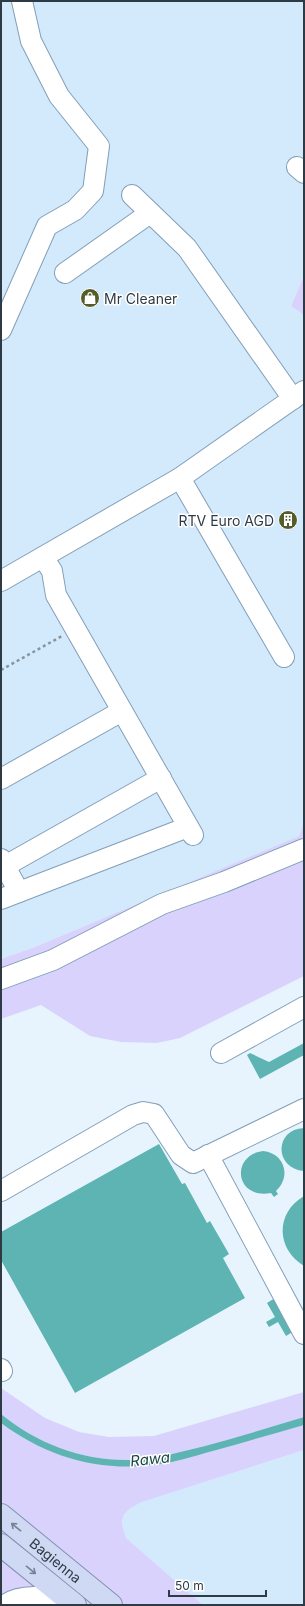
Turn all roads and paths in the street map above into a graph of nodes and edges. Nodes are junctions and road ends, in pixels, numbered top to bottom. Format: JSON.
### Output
{"nodes":[{"id":1,"x":22,"y":1,"type":"edge"},
{"id":2,"x":132,"y":196,"type":"dead end"},
{"id":3,"x":150,"y":213,"type":"junction"},
{"id":4,"x":65,"y":273,"type":"dead end"},
{"id":5,"x":1,"y":330,"type":"edge"},
{"id":6,"x":299,"y":395,"type":"edge"},
{"id":7,"x":180,"y":478,"type":"junction"},
{"id":8,"x":43,"y":557,"type":"junction"},
{"id":9,"x":1,"y":581,"type":"edge"},
{"id":10,"x":75,"y":629,"type":"junction"},
{"id":11,"x":284,"y":657,"type":"dead end"},
{"id":12,"x":1,"y":670,"type":"edge"},
{"id":13,"x":122,"y":711,"type":"junction"},
{"id":14,"x":160,"y":778,"type":"junction"},
{"id":15,"x":1,"y":779,"type":"edge"},
{"id":16,"x":304,"y":849,"type":"edge"},
{"id":17,"x":3,"y":862,"type":"edge"},
{"id":18,"x":10,"y":895,"type":"edge"},
{"id":19,"x":1,"y":979,"type":"edge"},
{"id":20,"x":304,"y":1007,"type":"edge"},
{"id":21,"x":221,"y":1053,"type":"dead end"},
{"id":22,"x":304,"y":1109,"type":"edge"},
{"id":23,"x":208,"y":1155,"type":"junction"},
{"id":24,"x":1,"y":1191,"type":"edge"},
{"id":25,"x":304,"y":1334,"type":"edge"},
{"id":26,"x":1,"y":1515,"type":"edge"},
{"id":27,"x":1,"y":1545,"type":"edge"},
{"id":28,"x":73,"y":1603,"type":"edge"},
{"id":29,"x":5,"y":1605,"type":"edge"},
{"id":30,"x":111,"y":1605,"type":"edge"}],
"edges":[{"from":1,"to":5,"type":"street"},
{"from":2,"to":3,"type":"street"},
{"from":3,"to":4,"type":"street"},
{"from":3,"to":6,"type":"street"},
{"from":6,"to":7,"type":"street"},
{"from":7,"to":8,"type":"street"},
{"from":7,"to":11,"type":"street"},
{"from":8,"to":9,"type":"street"},
{"from":8,"to":10,"type":"street"},
{"from":10,"to":12,"type":"path"},
{"from":10,"to":13,"type":"street"},
{"from":13,"to":14,"type":"street"},
{"from":13,"to":15,"type":"street"},
{"from":14,"to":17,"type":"street"},
{"from":14,"to":18,"type":"street"},
{"from":16,"to":19,"type":"street"},
{"from":17,"to":18,"type":"street"},
{"from":20,"to":21,"type":"street"},
{"from":22,"to":23,"type":"street"},
{"from":23,"to":24,"type":"street"},
{"from":23,"to":25,"type":"street"},
{"from":30,"to":26,"type":"main road","name":"Bagienna","one_way":true},
{"from":27,"to":28,"type":"main road","name":"Bagienna","one_way":true},
{"from":28,"to":29,"type":"street"}]}
